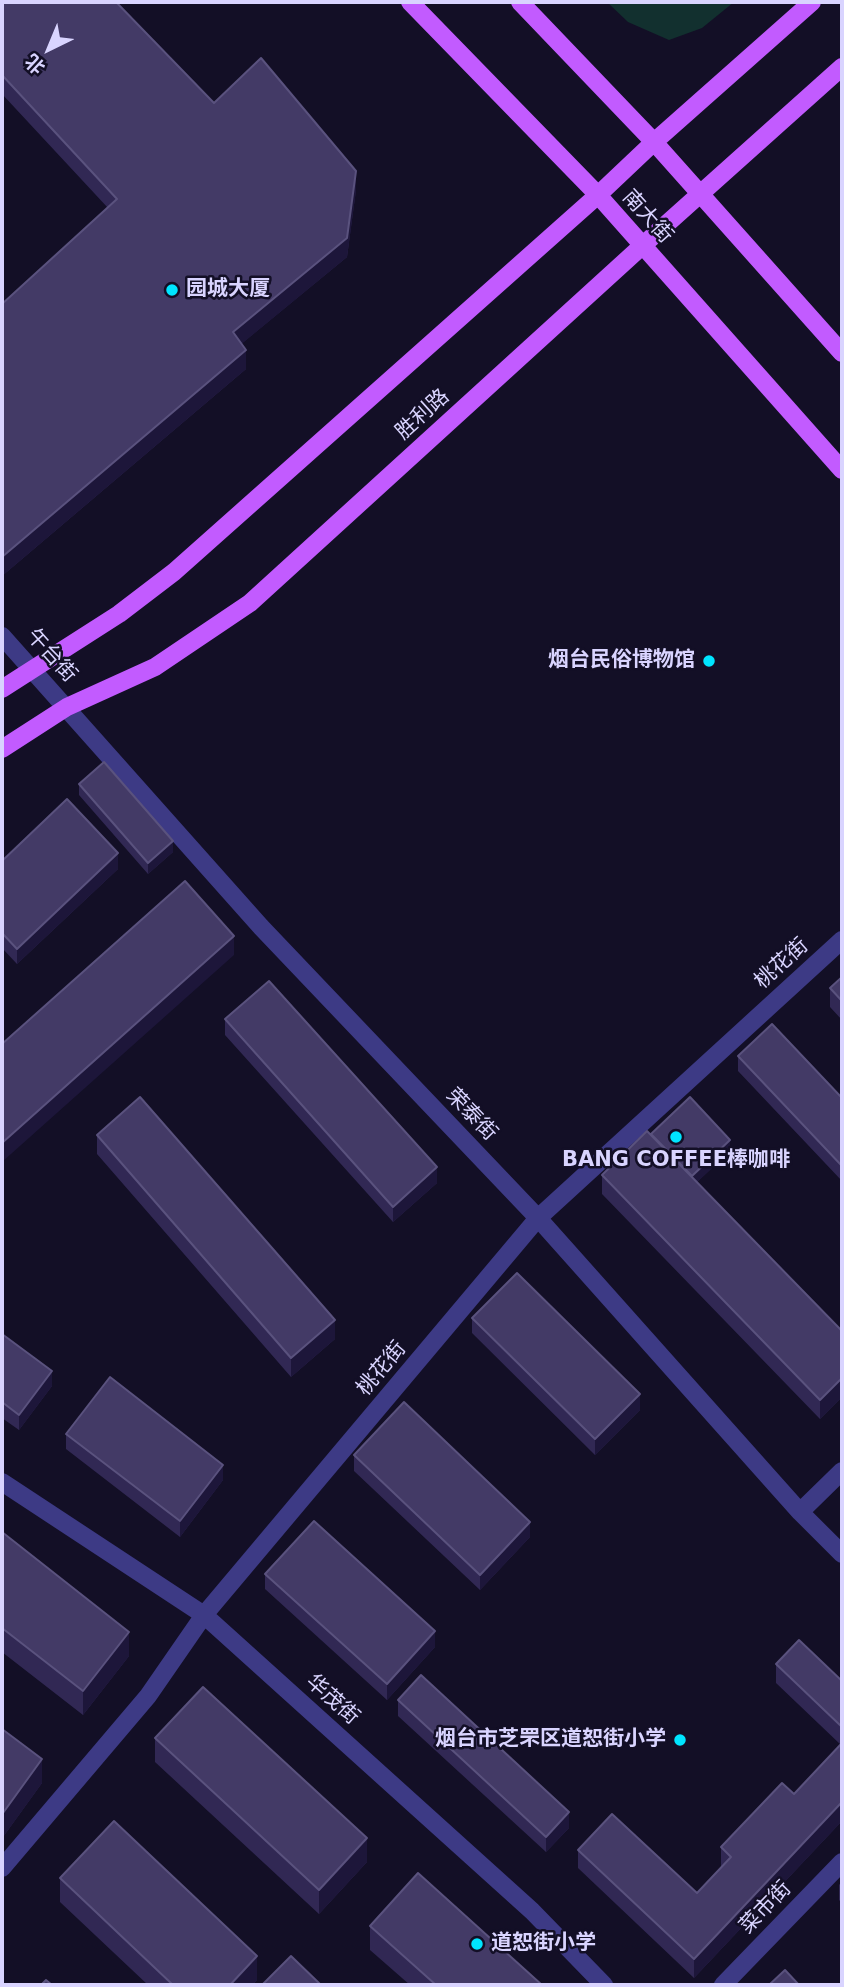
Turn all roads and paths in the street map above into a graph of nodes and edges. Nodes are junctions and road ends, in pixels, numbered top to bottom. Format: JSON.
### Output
{"nodes":[{"id":1,"x":410,"y":2,"type":"edge"},
{"id":2,"x":520,"y":2,"type":"edge"},
{"id":3,"x":811,"y":2,"type":"edge"},
{"id":4,"x":842,"y":67,"type":"edge"},
{"id":5,"x":654,"y":142,"type":"junction"},
{"id":6,"x":701,"y":194,"type":"junction"},
{"id":7,"x":598,"y":195,"type":"junction"},
{"id":8,"x":642,"y":246,"type":"junction"},
{"id":9,"x":842,"y":354,"type":"edge"},
{"id":10,"x":842,"y":470,"type":"edge"},
{"id":11,"x":2,"y":636,"type":"edge"},
{"id":12,"x":33,"y":670,"type":"junction"},
{"id":13,"x":2,"y":689,"type":"edge"},
{"id":14,"x":67,"y":707,"type":"junction"},
{"id":15,"x":2,"y":749,"type":"edge"},
{"id":16,"x":842,"y":940,"type":"edge"},
{"id":17,"x":538,"y":1218,"type":"junction"},
{"id":18,"x":842,"y":1471,"type":"edge"},
{"id":19,"x":2,"y":1482,"type":"edge"},
{"id":20,"x":800,"y":1512,"type":"junction"},
{"id":21,"x":842,"y":1554,"type":"edge"},
{"id":22,"x":204,"y":1615,"type":"junction"},
{"id":23,"x":842,"y":1862,"type":"edge"},
{"id":24,"x":2,"y":1868,"type":"edge"},
{"id":25,"x":604,"y":1985,"type":"edge"},
{"id":26,"x":723,"y":1985,"type":"edge"}],
"edges":[{"from":1,"to":7,"type":"main road","name":"南大街"},
{"from":2,"to":5,"type":"main road"},
{"from":3,"to":5,"type":"main road"},
{"from":4,"to":6,"type":"main road","name":"胜利路"},
{"from":5,"to":6,"type":"main road"},
{"from":5,"to":7,"type":"main road"},
{"from":6,"to":8,"type":"main road","name":"胜利路"},
{"from":6,"to":9,"type":"main road"},
{"from":7,"to":8,"type":"main road","name":"南大街"},
{"from":7,"to":12,"type":"main road"},
{"from":8,"to":10,"type":"main road","name":"南大街"},
{"from":8,"to":14,"type":"main road","name":"胜利路"},
{"from":11,"to":12,"type":"street","name":"午台街"},
{"from":12,"to":13,"type":"main road"},
{"from":12,"to":14,"type":"street","name":"午台街"},
{"from":14,"to":15,"type":"main road","name":"胜利路"},
{"from":14,"to":17,"type":"street","name":"荣泰街"},
{"from":16,"to":17,"type":"street","name":"桃花街"},
{"from":17,"to":20,"type":"street","name":"荣泰街"},
{"from":17,"to":22,"type":"street","name":"桃花街"},
{"from":18,"to":20,"type":"street"},
{"from":19,"to":22,"type":"street","name":"华茂街"},
{"from":20,"to":21,"type":"street","name":"荣泰街"},
{"from":22,"to":24,"type":"street","name":"桃花街"},
{"from":22,"to":25,"type":"street","name":"华茂街"},
{"from":23,"to":26,"type":"street","name":"菜市街"}]}
